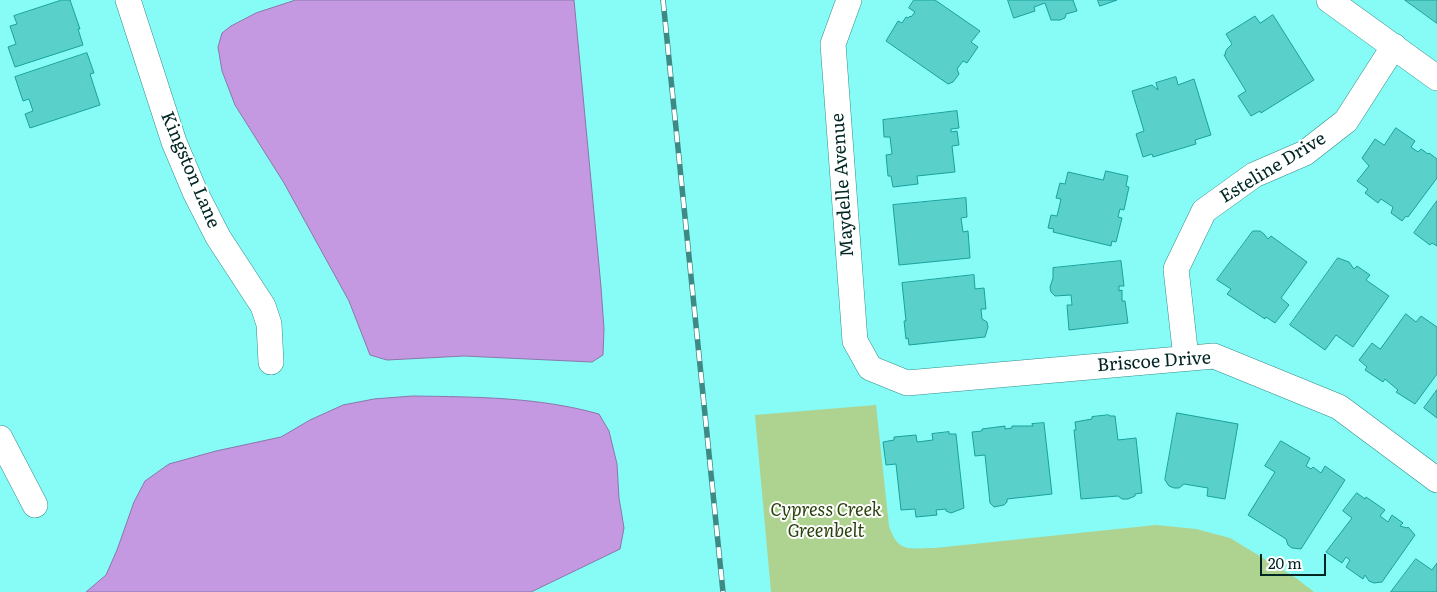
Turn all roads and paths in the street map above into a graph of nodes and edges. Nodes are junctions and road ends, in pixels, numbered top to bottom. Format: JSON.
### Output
{"nodes":[{"id":1,"x":128,"y":0,"type":"edge"},
{"id":2,"x":849,"y":0,"type":"edge"},
{"id":3,"x":1329,"y":0,"type":"edge"},
{"id":4,"x":1394,"y":46,"type":"junction"},
{"id":5,"x":1437,"y":78,"type":"edge"},
{"id":6,"x":1186,"y":358,"type":"junction"},
{"id":7,"x":271,"y":362,"type":"dead end"},
{"id":8,"x":870,"y":368,"type":"joint"},
{"id":9,"x":0,"y":438,"type":"edge"},
{"id":10,"x":1437,"y":480,"type":"edge"},
{"id":11,"x":35,"y":505,"type":"dead end"}],
"edges":[{"from":1,"to":7,"type":"street","name":"Kingston Lane"},
{"from":2,"to":8,"type":"street","name":"Maydelle Avenue"},
{"from":3,"to":4,"type":"street"},
{"from":4,"to":5,"type":"street"},
{"from":4,"to":6,"type":"street","name":"Esteline Drive"},
{"from":6,"to":8,"type":"street","name":"Briscoe Drive"},
{"from":6,"to":10,"type":"street","name":"Briscoe Drive"},
{"from":9,"to":11,"type":"street"}]}
